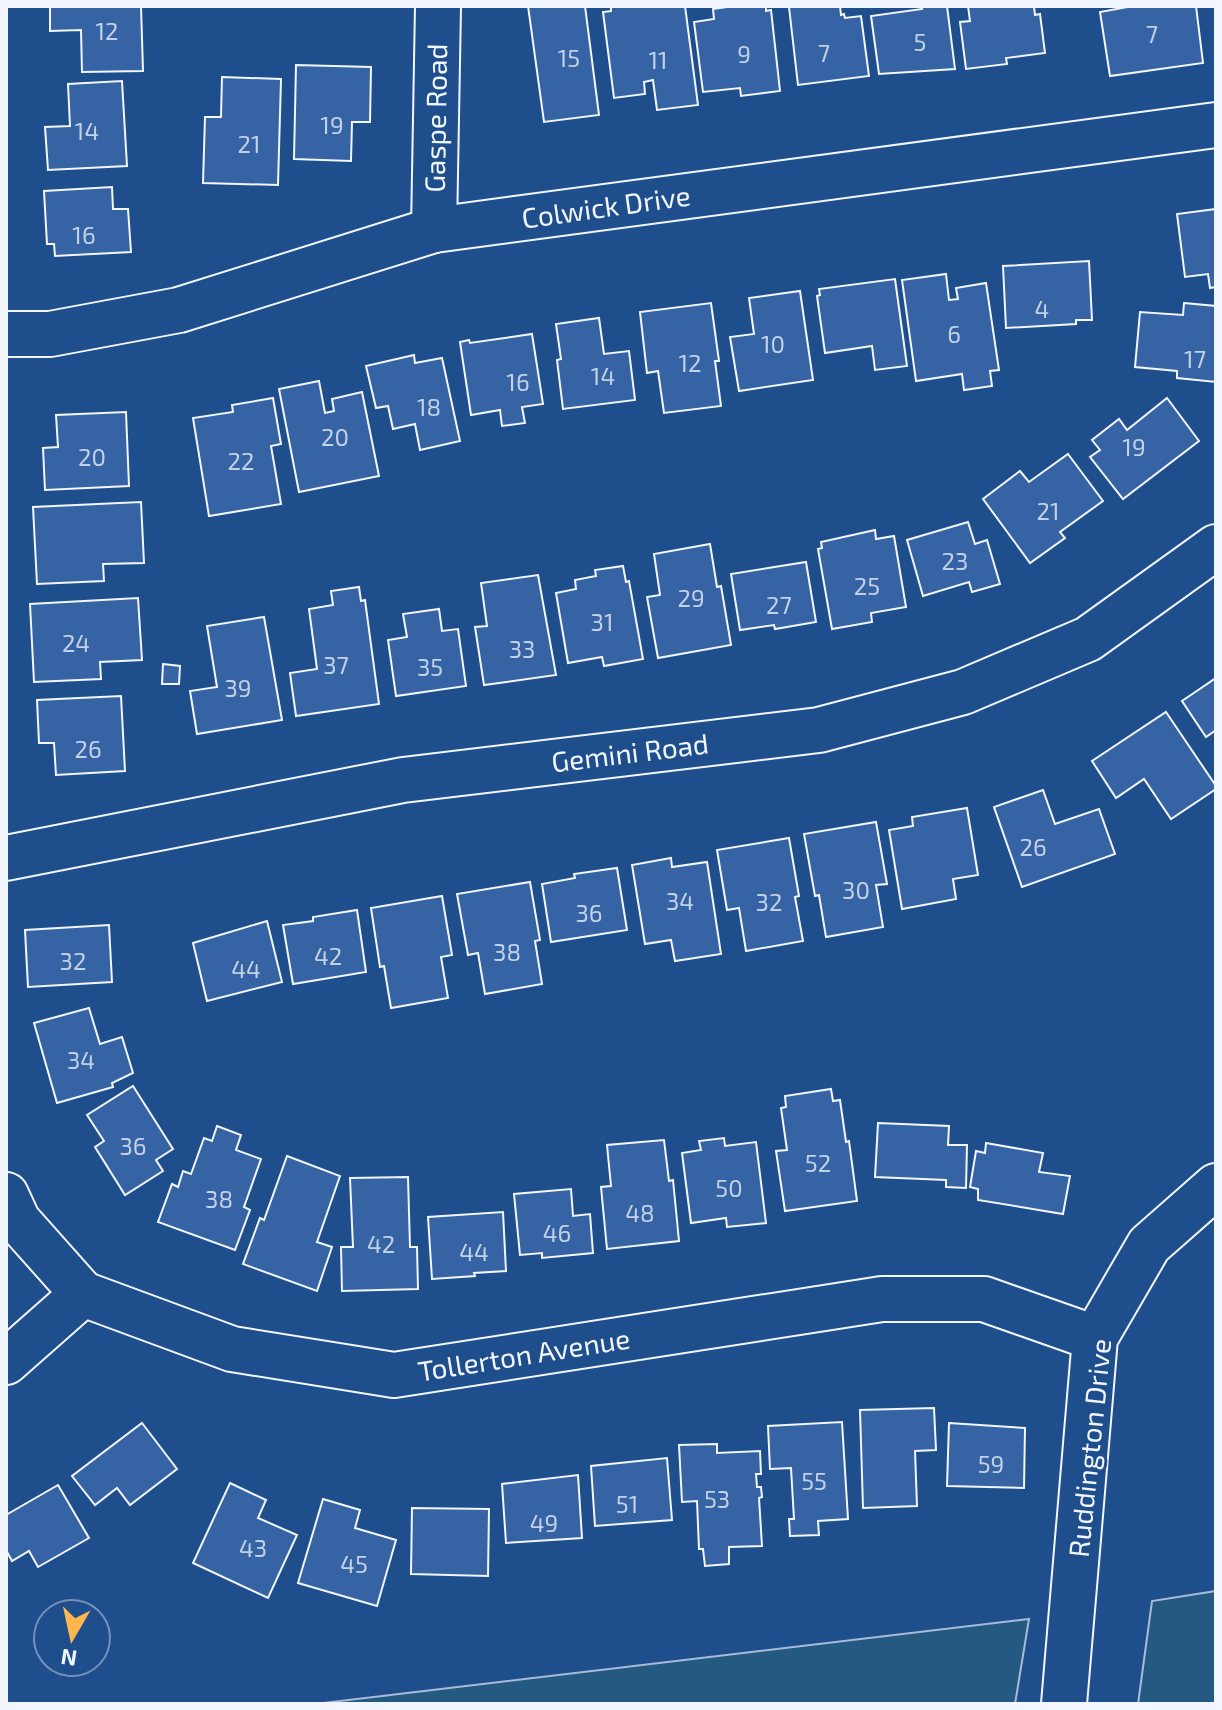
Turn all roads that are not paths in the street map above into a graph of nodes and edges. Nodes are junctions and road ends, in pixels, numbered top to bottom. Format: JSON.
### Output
{"nodes":[{"id":1,"x":438,"y":6,"type":"edge"},
{"id":2,"x":1216,"y":125,"type":"edge"},
{"id":3,"x":434,"y":230,"type":"junction"},
{"id":4,"x":6,"y":334,"type":"edge"},
{"id":5,"x":1216,"y":547,"type":"edge"},
{"id":6,"x":6,"y":858,"type":"edge"},
{"id":7,"x":1216,"y":1186,"type":"edge"},
{"id":8,"x":6,"y":1195,"type":"edge"},
{"id":9,"x":83,"y":1294,"type":"junction"},
{"id":10,"x":1095,"y":1338,"type":"junction"},
{"id":11,"x":6,"y":1362,"type":"edge"},
{"id":12,"x":1064,"y":1704,"type":"edge"}],
"edges":[{"from":1,"to":3,"type":"street","name":"Gaspe Road"},
{"from":2,"to":3,"type":"street","name":"Colwick Drive"},
{"from":3,"to":4,"type":"street","name":"Colwick Drive"},
{"from":5,"to":6,"type":"street","name":"Gemini Road"},
{"from":7,"to":10,"type":"street","name":"Ruddington Drive"},
{"from":8,"to":9,"type":"street","name":"Tollerton Avenue"},
{"from":9,"to":10,"type":"street","name":"Tollerton Avenue"},
{"from":9,"to":11,"type":"street"},
{"from":10,"to":12,"type":"street","name":"Ruddington Drive"}]}
